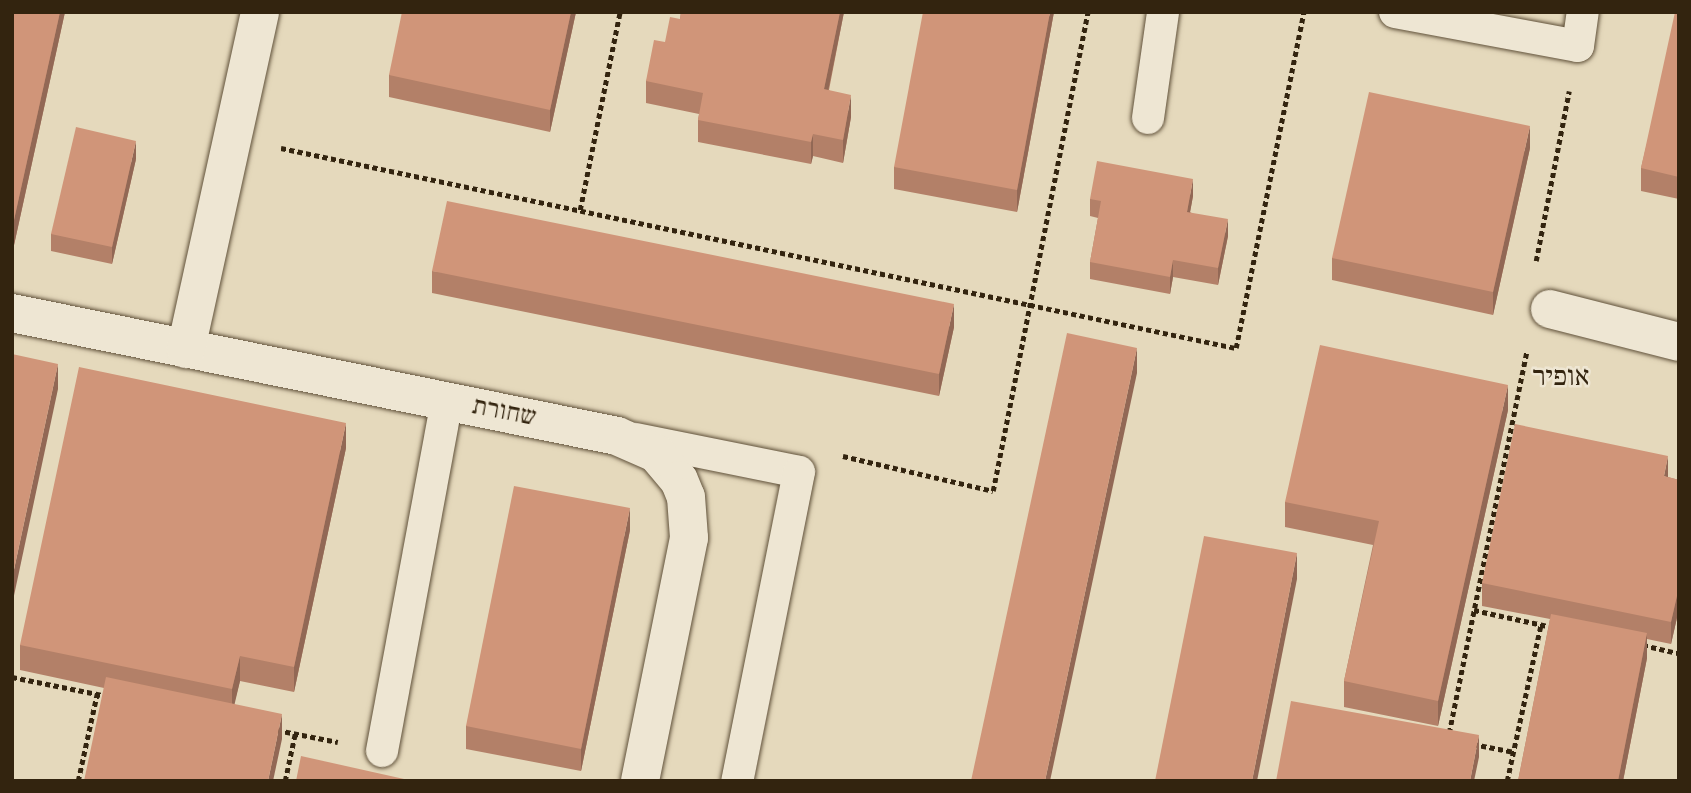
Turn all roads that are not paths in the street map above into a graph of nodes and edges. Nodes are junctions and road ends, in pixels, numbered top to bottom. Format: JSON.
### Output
{"nodes":[{"id":1,"x":260,"y":12,"type":"edge"},
{"id":2,"x":1163,"y":12,"type":"edge"},
{"id":3,"x":1395,"y":12,"type":"edge"},
{"id":4,"x":1583,"y":12,"type":"edge"},
{"id":5,"x":1148,"y":118,"type":"dead end"},
{"id":6,"x":1543,"y":308,"type":"road end"},
{"id":7,"x":12,"y":313,"type":"edge"},
{"id":8,"x":1679,"y":342,"type":"edge"},
{"id":9,"x":186,"y":349,"type":"junction"},
{"id":10,"x":447,"y":401,"type":"junction"},
{"id":11,"x":617,"y":436,"type":"junction"},
{"id":12,"x":382,"y":751,"type":"road end"},
{"id":13,"x":640,"y":781,"type":"edge"},
{"id":14,"x":737,"y":781,"type":"edge"}],
"edges":[{"from":1,"to":9,"type":"street"},
{"from":2,"to":5,"type":"lane"},
{"from":3,"to":4,"type":"lane"},
{"from":6,"to":8,"type":"street"},
{"from":7,"to":9,"type":"street","name":"שחורת"},
{"from":9,"to":10,"type":"street","name":"שחורת"},
{"from":10,"to":11,"type":"street","name":"שחורת"},
{"from":10,"to":12,"type":"lane"},
{"from":11,"to":13,"type":"street","name":"שחורת"},
{"from":11,"to":14,"type":"lane"}]}
